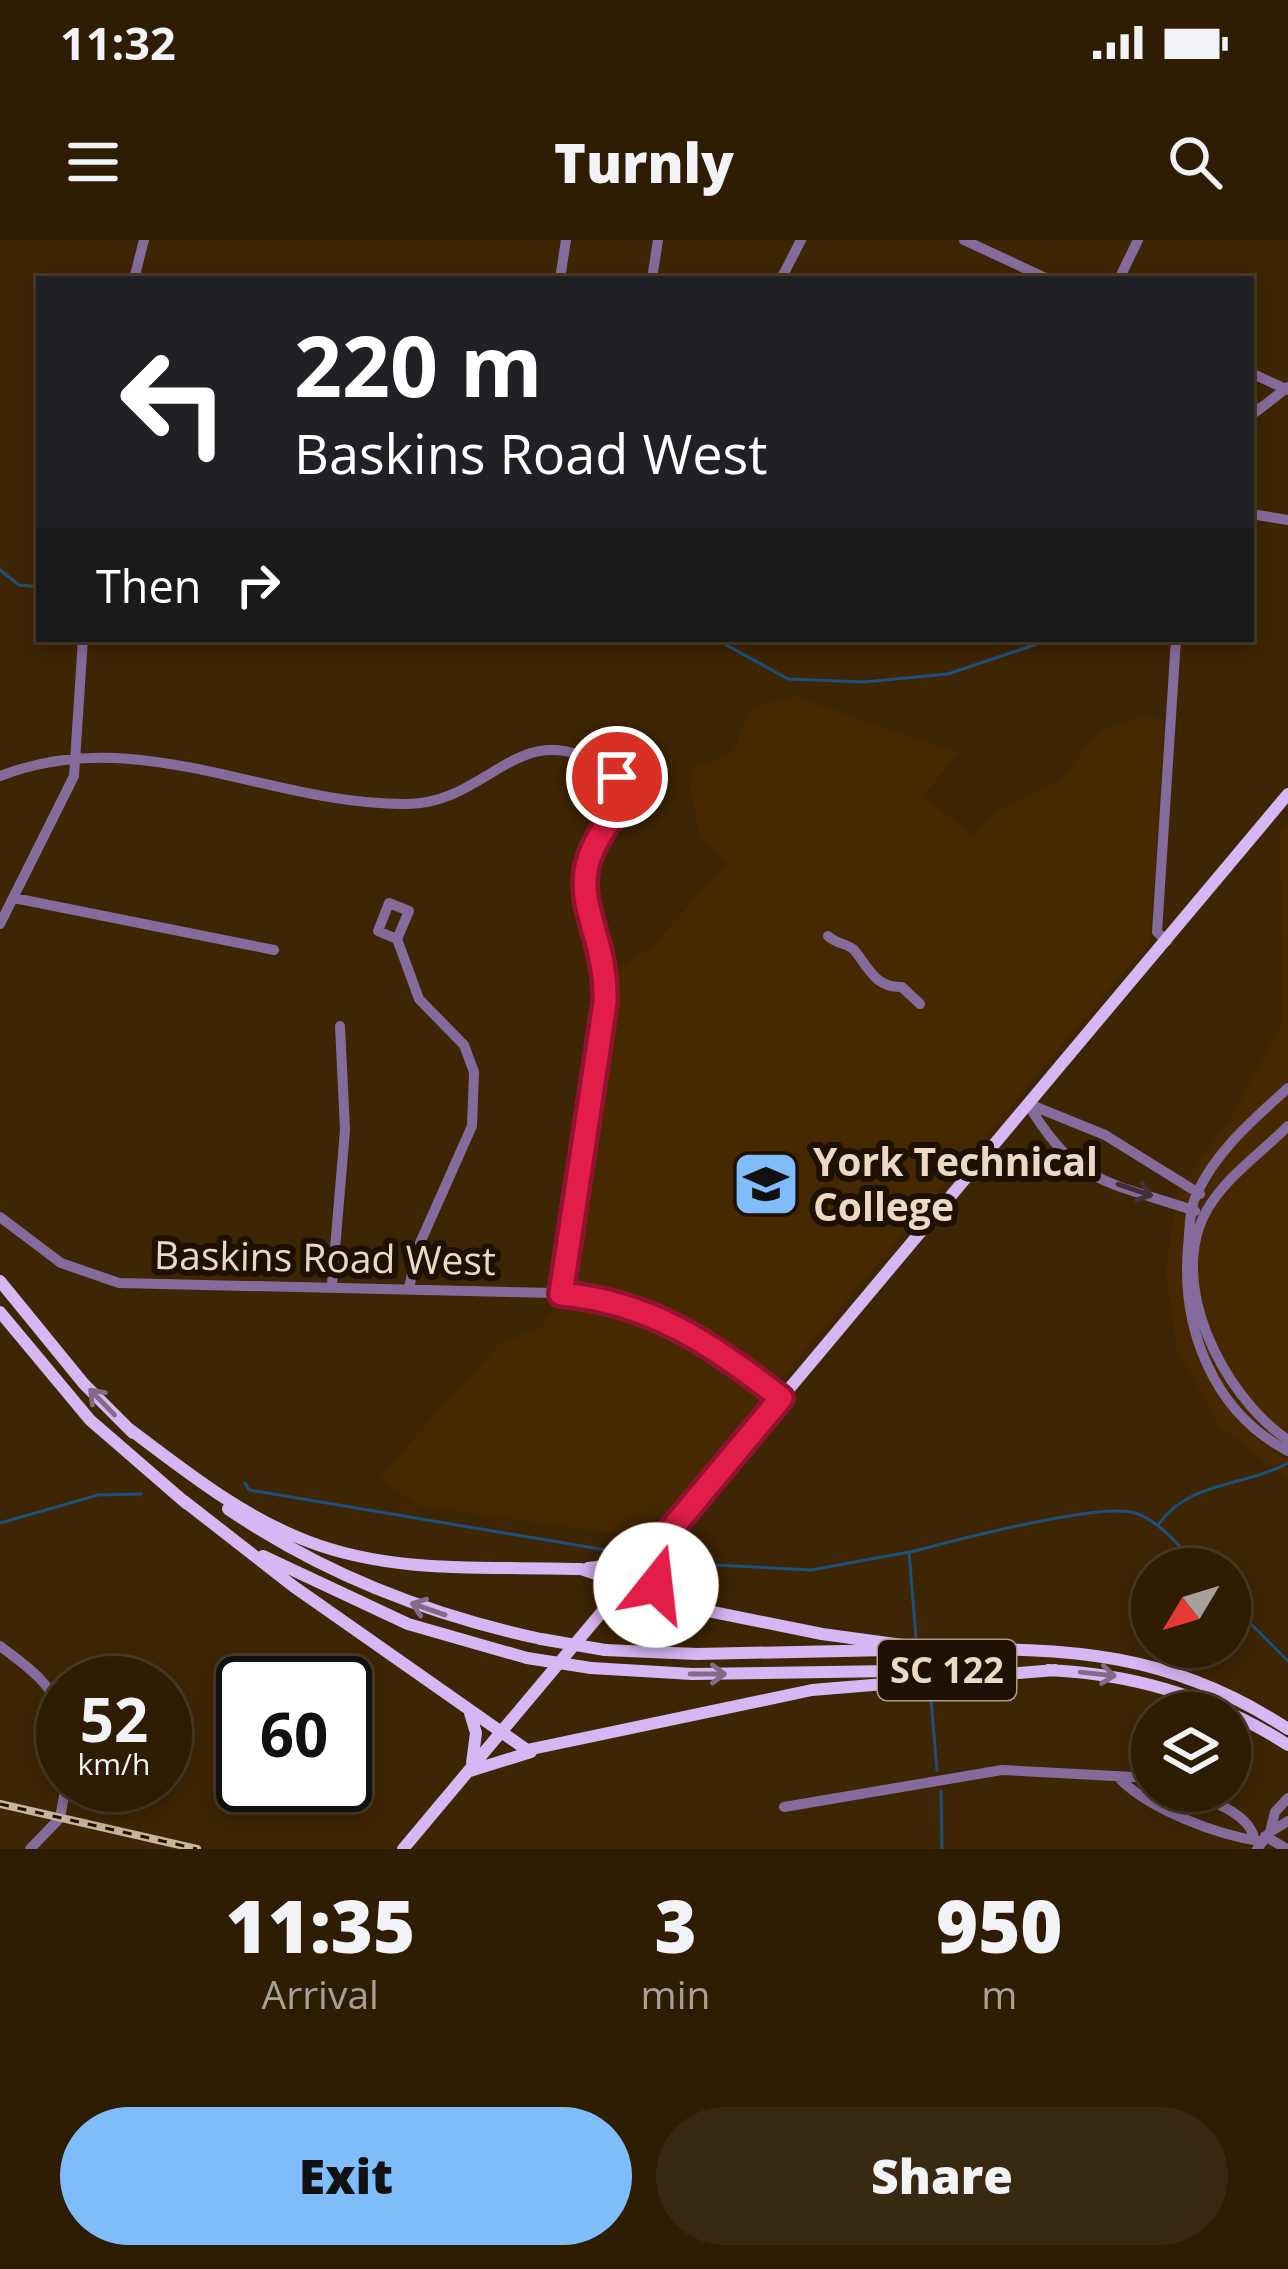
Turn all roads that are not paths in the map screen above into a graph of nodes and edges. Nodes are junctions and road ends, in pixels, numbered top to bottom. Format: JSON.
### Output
{"nodes":[{"id":1,"x":144,"y":240,"type":"edge"},
{"id":2,"x":566,"y":240,"type":"edge"},
{"id":3,"x":658,"y":240,"type":"edge"},
{"id":4,"x":801,"y":240,"type":"edge"},
{"id":5,"x":964,"y":240,"type":"edge"},
{"id":6,"x":1138,"y":240,"type":"edge"},
{"id":7,"x":135,"y":276,"type":"edge"},
{"id":8,"x":560,"y":276,"type":"edge"},
{"id":9,"x":652,"y":276,"type":"edge"},
{"id":10,"x":783,"y":276,"type":"edge"},
{"id":11,"x":1042,"y":276,"type":"edge"},
{"id":12,"x":1120,"y":276,"type":"edge"},
{"id":13,"x":1254,"y":374,"type":"edge"},
{"id":14,"x":1287,"y":389,"type":"edge"},
{"id":15,"x":1254,"y":414,"type":"edge"},
{"id":16,"x":1254,"y":514,"type":"edge"},
{"id":17,"x":1288,"y":520,"type":"edge"},
{"id":18,"x":83,"y":642,"type":"edge"},
{"id":19,"x":1176,"y":642,"type":"edge"},
{"id":20,"x":77,"y":756,"type":"junction"},
{"id":21,"x":0,"y":776,"type":"edge"},
{"id":22,"x":617,"y":777,"type":"junction"},
{"id":23,"x":1288,"y":794,"type":"edge"},
{"id":24,"x":619,"y":809,"type":"junction"},
{"id":25,"x":14,"y":898,"type":"junction"},
{"id":26,"x":1159,"y":907,"type":"junction"},
{"id":27,"x":1184,"y":919,"type":"junction"},
{"id":28,"x":0,"y":924,"type":"edge"},
{"id":29,"x":828,"y":936,"type":"dead end"},
{"id":30,"x":397,"y":939,"type":"dead end"},
{"id":31,"x":1167,"y":941,"type":"junction"},
{"id":32,"x":274,"y":950,"type":"dead end"},
{"id":33,"x":920,"y":1004,"type":"dead end"},
{"id":34,"x":340,"y":1026,"type":"dead end"},
{"id":35,"x":1288,"y":1088,"type":"edge"},
{"id":36,"x":1028,"y":1104,"type":"junction"},
{"id":37,"x":1288,"y":1126,"type":"edge"},
{"id":38,"x":1197,"y":1192,"type":"junction"},
{"id":39,"x":1191,"y":1210,"type":"junction"},
{"id":40,"x":1208,"y":1210,"type":"junction"},
{"id":41,"x":1,"y":1219,"type":"edge"},
{"id":42,"x":0,"y":1281,"type":"edge"},
{"id":43,"x":332,"y":1285,"type":"junction"},
{"id":44,"x":410,"y":1289,"type":"junction"},
{"id":45,"x":561,"y":1294,"type":"junction"},
{"id":46,"x":0,"y":1312,"type":"edge"},
{"id":47,"x":781,"y":1398,"type":"junction"},
{"id":48,"x":128,"y":1428,"type":"junction"},
{"id":49,"x":1288,"y":1440,"type":"edge"},
{"id":50,"x":1288,"y":1451,"type":"edge"},
{"id":51,"x":184,"y":1501,"type":"junction"},
{"id":52,"x":659,"y":1544,"type":"junction"},
{"id":53,"x":581,"y":1569,"type":"junction"},
{"id":54,"x":619,"y":1593,"type":"junction"},
{"id":55,"x":681,"y":1607,"type":"junction"},
{"id":56,"x":0,"y":1646,"type":"edge"},
{"id":57,"x":940,"y":1650,"type":"junction"},
{"id":58,"x":1054,"y":1670,"type":"junction"},
{"id":59,"x":36,"y":1674,"type":"edge"},
{"id":60,"x":469,"y":1712,"type":"junction"},
{"id":61,"x":1288,"y":1729,"type":"edge"},
{"id":62,"x":503,"y":1730,"type":"junction"},
{"id":63,"x":1288,"y":1745,"type":"edge"},
{"id":64,"x":537,"y":1751,"type":"junction"},
{"id":65,"x":469,"y":1772,"type":"junction"},
{"id":66,"x":1131,"y":1773,"type":"edge"},
{"id":67,"x":1119,"y":1778,"type":"junction"},
{"id":68,"x":1288,"y":1798,"type":"edge"},
{"id":69,"x":784,"y":1807,"type":"dead end"},
{"id":70,"x":61,"y":1812,"type":"edge"},
{"id":71,"x":1229,"y":1812,"type":"edge"},
{"id":72,"x":1288,"y":1821,"type":"edge"},
{"id":73,"x":1261,"y":1839,"type":"edge"},
{"id":74,"x":30,"y":1849,"type":"edge"},
{"id":75,"x":403,"y":1849,"type":"edge"},
{"id":76,"x":1287,"y":1849,"type":"edge"}],
"edges":[{"from":1,"to":7,"type":"street"},
{"from":2,"to":8,"type":"street"},
{"from":3,"to":9,"type":"street"},
{"from":4,"to":10,"type":"street"},
{"from":5,"to":11,"type":"street"},
{"from":6,"to":12,"type":"street"},
{"from":13,"to":14,"type":"street"},
{"from":14,"to":15,"type":"street"},
{"from":16,"to":17,"type":"street"},
{"from":18,"to":20,"type":"street"},
{"from":19,"to":26,"type":"street"},
{"from":20,"to":21,"type":"street"},
{"from":20,"to":22,"type":"street"},
{"from":20,"to":25,"type":"street"},
{"from":22,"to":24,"type":"street"},
{"from":22,"to":24,"type":"street"},
{"from":23,"to":27,"type":"main road"},
{"from":24,"to":45,"type":"street"},
{"from":25,"to":28,"type":"street"},
{"from":25,"to":32,"type":"street"},
{"from":26,"to":27,"type":"street"},
{"from":26,"to":31,"type":"street"},
{"from":27,"to":31,"type":"main road"},
{"from":29,"to":33,"type":"street"},
{"from":30,"to":44,"type":"street"},
{"from":31,"to":36,"type":"main road"},
{"from":34,"to":43,"type":"street"},
{"from":35,"to":38,"type":"street"},
{"from":36,"to":38,"type":"street"},
{"from":36,"to":39,"type":"street","one_way":true},
{"from":36,"to":47,"type":"main road"},
{"from":37,"to":40,"type":"street"},
{"from":38,"to":39,"type":"street"},
{"from":38,"to":40,"type":"street"},
{"from":39,"to":40,"type":"street"},
{"from":39,"to":50,"type":"street"},
{"from":40,"to":49,"type":"street"},
{"from":41,"to":43,"type":"street","name":"Baskins Road West"},
{"from":48,"to":42,"type":"main road","number":"SC 122","one_way":true},
{"from":43,"to":44,"type":"street","name":"Baskins Road West"},
{"from":44,"to":45,"type":"street","name":"Baskins Road West"},
{"from":45,"to":47,"type":"street","name":"Baskins Road West"},
{"from":46,"to":51,"type":"main road","number":"SC 122"},
{"from":47,"to":52,"type":"main road"},
{"from":48,"to":53,"type":"main road"},
{"from":57,"to":48,"type":"main road","number":"SC 122","one_way":true,"bridge":true},
{"from":51,"to":58,"type":"main road","number":"SC 122","one_way":true,"bridge":true},
{"from":51,"to":60,"type":"main road"},
{"from":52,"to":53,"type":"main road"},
{"from":52,"to":54,"type":"main road"},
{"from":52,"to":55,"type":"main road"},
{"from":53,"to":54,"type":"main road"},
{"from":54,"to":55,"type":"main road"},
{"from":54,"to":62,"type":"main road"},
{"from":55,"to":57,"type":"main road"},
{"from":56,"to":59,"type":"street"},
{"from":57,"to":61,"type":"main road","number":"SC 122"},
{"from":58,"to":63,"type":"main road","number":"SC 122","one_way":true},
{"from":58,"to":64,"type":"main road"},
{"from":60,"to":62,"type":"main road"},
{"from":60,"to":65,"type":"main road"},
{"from":62,"to":64,"type":"main road"},
{"from":62,"to":65,"type":"main road"},
{"from":64,"to":65,"type":"main road"},
{"from":65,"to":75,"type":"main road"},
{"from":66,"to":67,"type":"street"},
{"from":67,"to":69,"type":"street"},
{"from":67,"to":73,"type":"street"},
{"from":68,"to":73,"type":"street"},
{"from":70,"to":74,"type":"street"},
{"from":71,"to":73,"type":"street"},
{"from":72,"to":73,"type":"street"},
{"from":73,"to":76,"type":"street"}]}
